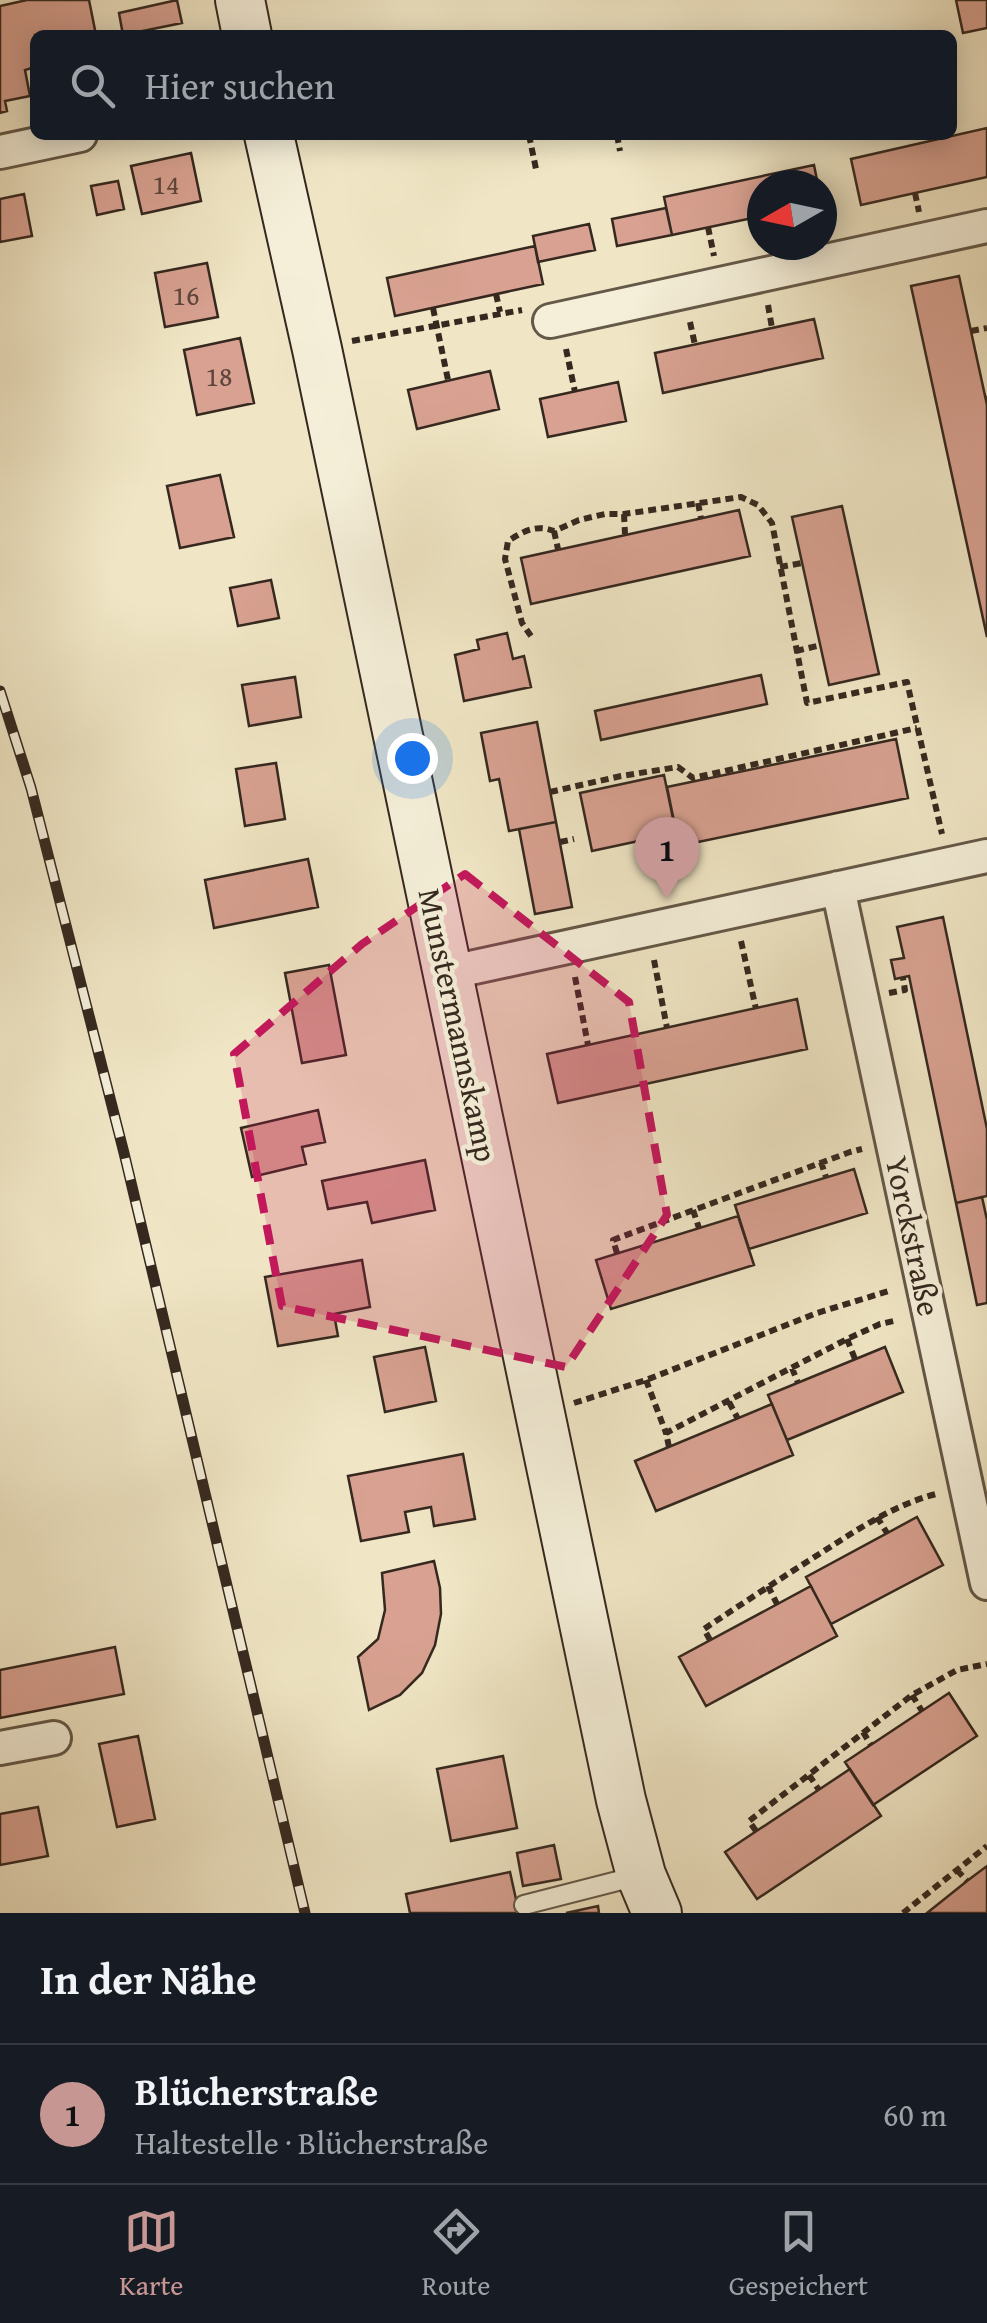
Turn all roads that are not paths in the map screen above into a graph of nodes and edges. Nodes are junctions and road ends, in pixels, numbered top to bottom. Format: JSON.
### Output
{"nodes":[{"id":1,"x":240,"y":0,"type":"edge"},
{"id":2,"x":246,"y":30,"type":"edge"},
{"id":3,"x":56,"y":140,"type":"edge"},
{"id":4,"x":270,"y":140,"type":"edge"},
{"id":5,"x":0,"y":152,"type":"edge"},
{"id":6,"x":987,"y":226,"type":"edge"},
{"id":7,"x":555,"y":320,"type":"road end"},
{"id":8,"x":987,"y":856,"type":"edge"},
{"id":9,"x":838,"y":888,"type":"junction"},
{"id":10,"x":447,"y":973,"type":"junction"},
{"id":11,"x":987,"y":1583,"type":"edge"},
{"id":12,"x":54,"y":1738,"type":"dead end"},
{"id":13,"x":0,"y":1748,"type":"edge"},
{"id":14,"x":649,"y":1894,"type":"edge"},
{"id":15,"x":524,"y":1905,"type":"dead end"}],
"edges":[{"from":1,"to":2,"type":"street"},
{"from":3,"to":5,"type":"street"},
{"from":4,"to":10,"type":"street","name":"Munstermannskamp"},
{"from":6,"to":7,"type":"street"},
{"from":8,"to":9,"type":"street"},
{"from":9,"to":10,"type":"street"},
{"from":9,"to":11,"type":"street","name":"Yorckstraße"},
{"from":10,"to":14,"type":"street","name":"Munstermannskamp"},
{"from":12,"to":13,"type":"street"},
{"from":14,"to":15,"type":"lane"}]}
